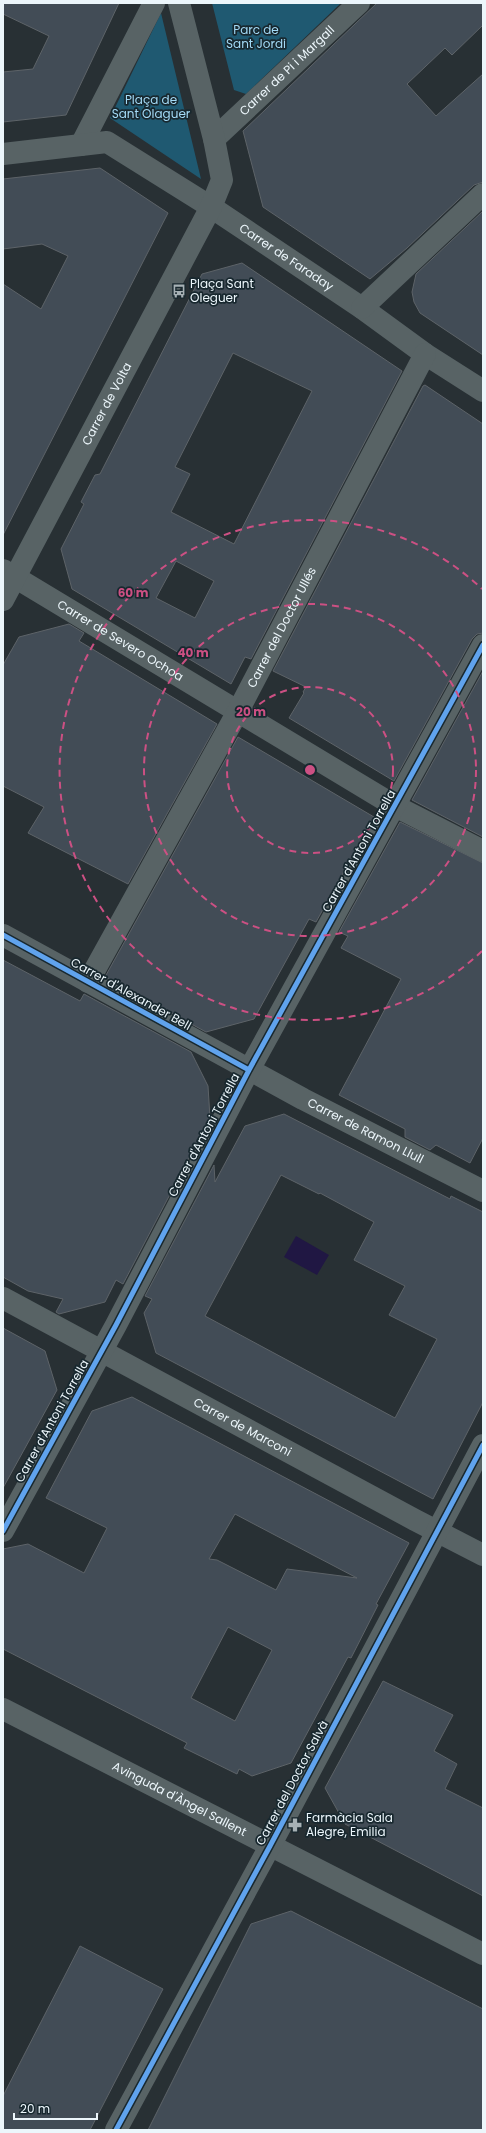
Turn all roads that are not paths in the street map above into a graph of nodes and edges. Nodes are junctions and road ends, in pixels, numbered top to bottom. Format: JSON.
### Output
{"nodes":[{"id":1,"x":154,"y":3,"type":"edge"},
{"id":2,"x":179,"y":3,"type":"edge"},
{"id":3,"x":359,"y":3,"type":"edge"},
{"id":4,"x":214,"y":139,"type":"junction"},
{"id":5,"x":81,"y":145,"type":"junction"},
{"id":6,"x":3,"y":154,"type":"edge"},
{"id":7,"x":483,"y":194,"type":"edge"},
{"id":8,"x":211,"y":207,"type":"junction"},
{"id":9,"x":362,"y":308,"type":"junction"},
{"id":10,"x":425,"y":354,"type":"junction"},
{"id":11,"x":483,"y":392,"type":"edge"},
{"id":12,"x":9,"y":573,"type":"edge"},
{"id":13,"x":3,"y":600,"type":"edge"},
{"id":14,"x":483,"y":645,"type":"edge"},
{"id":15,"x":238,"y":712,"type":"junction"},
{"id":16,"x":395,"y":806,"type":"junction"},
{"id":17,"x":483,"y":851,"type":"edge"},
{"id":18,"x":3,"y":935,"type":"edge"},
{"id":19,"x":88,"y":982,"type":"junction"},
{"id":20,"x":249,"y":1070,"type":"junction"},
{"id":21,"x":483,"y":1191,"type":"edge"},
{"id":22,"x":3,"y":1298,"type":"edge"},
{"id":23,"x":102,"y":1350,"type":"junction"},
{"id":24,"x":483,"y":1445,"type":"edge"},
{"id":25,"x":3,"y":1531,"type":"edge"},
{"id":26,"x":436,"y":1531,"type":"junction"},
{"id":27,"x":483,"y":1555,"type":"edge"},
{"id":28,"x":3,"y":1709,"type":"edge"},
{"id":29,"x":270,"y":1846,"type":"junction"},
{"id":30,"x":483,"y":1954,"type":"edge"},
{"id":31,"x":116,"y":2130,"type":"edge"}],
"edges":[{"from":1,"to":5,"type":"street"},
{"from":2,"to":4,"type":"street"},
{"from":3,"to":4,"type":"street","name":"Carrer de Pi i Margall"},
{"from":4,"to":8,"type":"street"},
{"from":5,"to":6,"type":"street","name":"Carrer de Faraday"},
{"from":5,"to":8,"type":"street","name":"Carrer de Faraday"},
{"from":7,"to":9,"type":"street"},
{"from":8,"to":9,"type":"street","name":"Carrer de Faraday"},
{"from":8,"to":12,"type":"street","name":"Carrer de Volta"},
{"from":9,"to":10,"type":"street","name":"Carrer de Faraday"},
{"from":10,"to":11,"type":"street","name":"Carrer de Faraday"},
{"from":10,"to":15,"type":"street","name":"Carrer del Doctor Ullés"},
{"from":12,"to":13,"type":"street","name":"Carrer de Volta"},
{"from":12,"to":15,"type":"street","name":"Carrer de Severo Ochoa"},
{"from":14,"to":16,"type":"street","name":"Carrer d'Antoni Torrella"},
{"from":15,"to":16,"type":"street","name":"Carrer de Severo Ochoa"},
{"from":15,"to":19,"type":"street","name":"Carrer del Doctor Ullés"},
{"from":16,"to":17,"type":"street","name":"Carrer de Severo Ochoa"},
{"from":16,"to":20,"type":"street","name":"Carrer d'Antoni Torrella"},
{"from":18,"to":19,"type":"street","name":"Carrer d'Alexander Bell"},
{"from":19,"to":20,"type":"street","name":"Carrer d'Alexander Bell"},
{"from":20,"to":21,"type":"street","name":"Carrer de Ramon Llull"},
{"from":20,"to":23,"type":"street","name":"Carrer d'Antoni Torrella"},
{"from":22,"to":23,"type":"street","name":"Carrer de Marconi"},
{"from":23,"to":25,"type":"street","name":"Carrer d'Antoni Torrella"},
{"from":23,"to":26,"type":"street","name":"Carrer de Marconi"},
{"from":24,"to":26,"type":"street","name":"Carrer del Doctor Salvà"},
{"from":26,"to":27,"type":"street","name":"Carrer de Marconi"},
{"from":26,"to":29,"type":"street","name":"Carrer del Doctor Salvà"},
{"from":28,"to":29,"type":"street","name":"Avinguda d'Àngel Sallent"},
{"from":29,"to":30,"type":"street","name":"Avinguda d'Àngel Sallent"},
{"from":29,"to":31,"type":"street","name":"Carrer del Doctor Salvà"}]}
